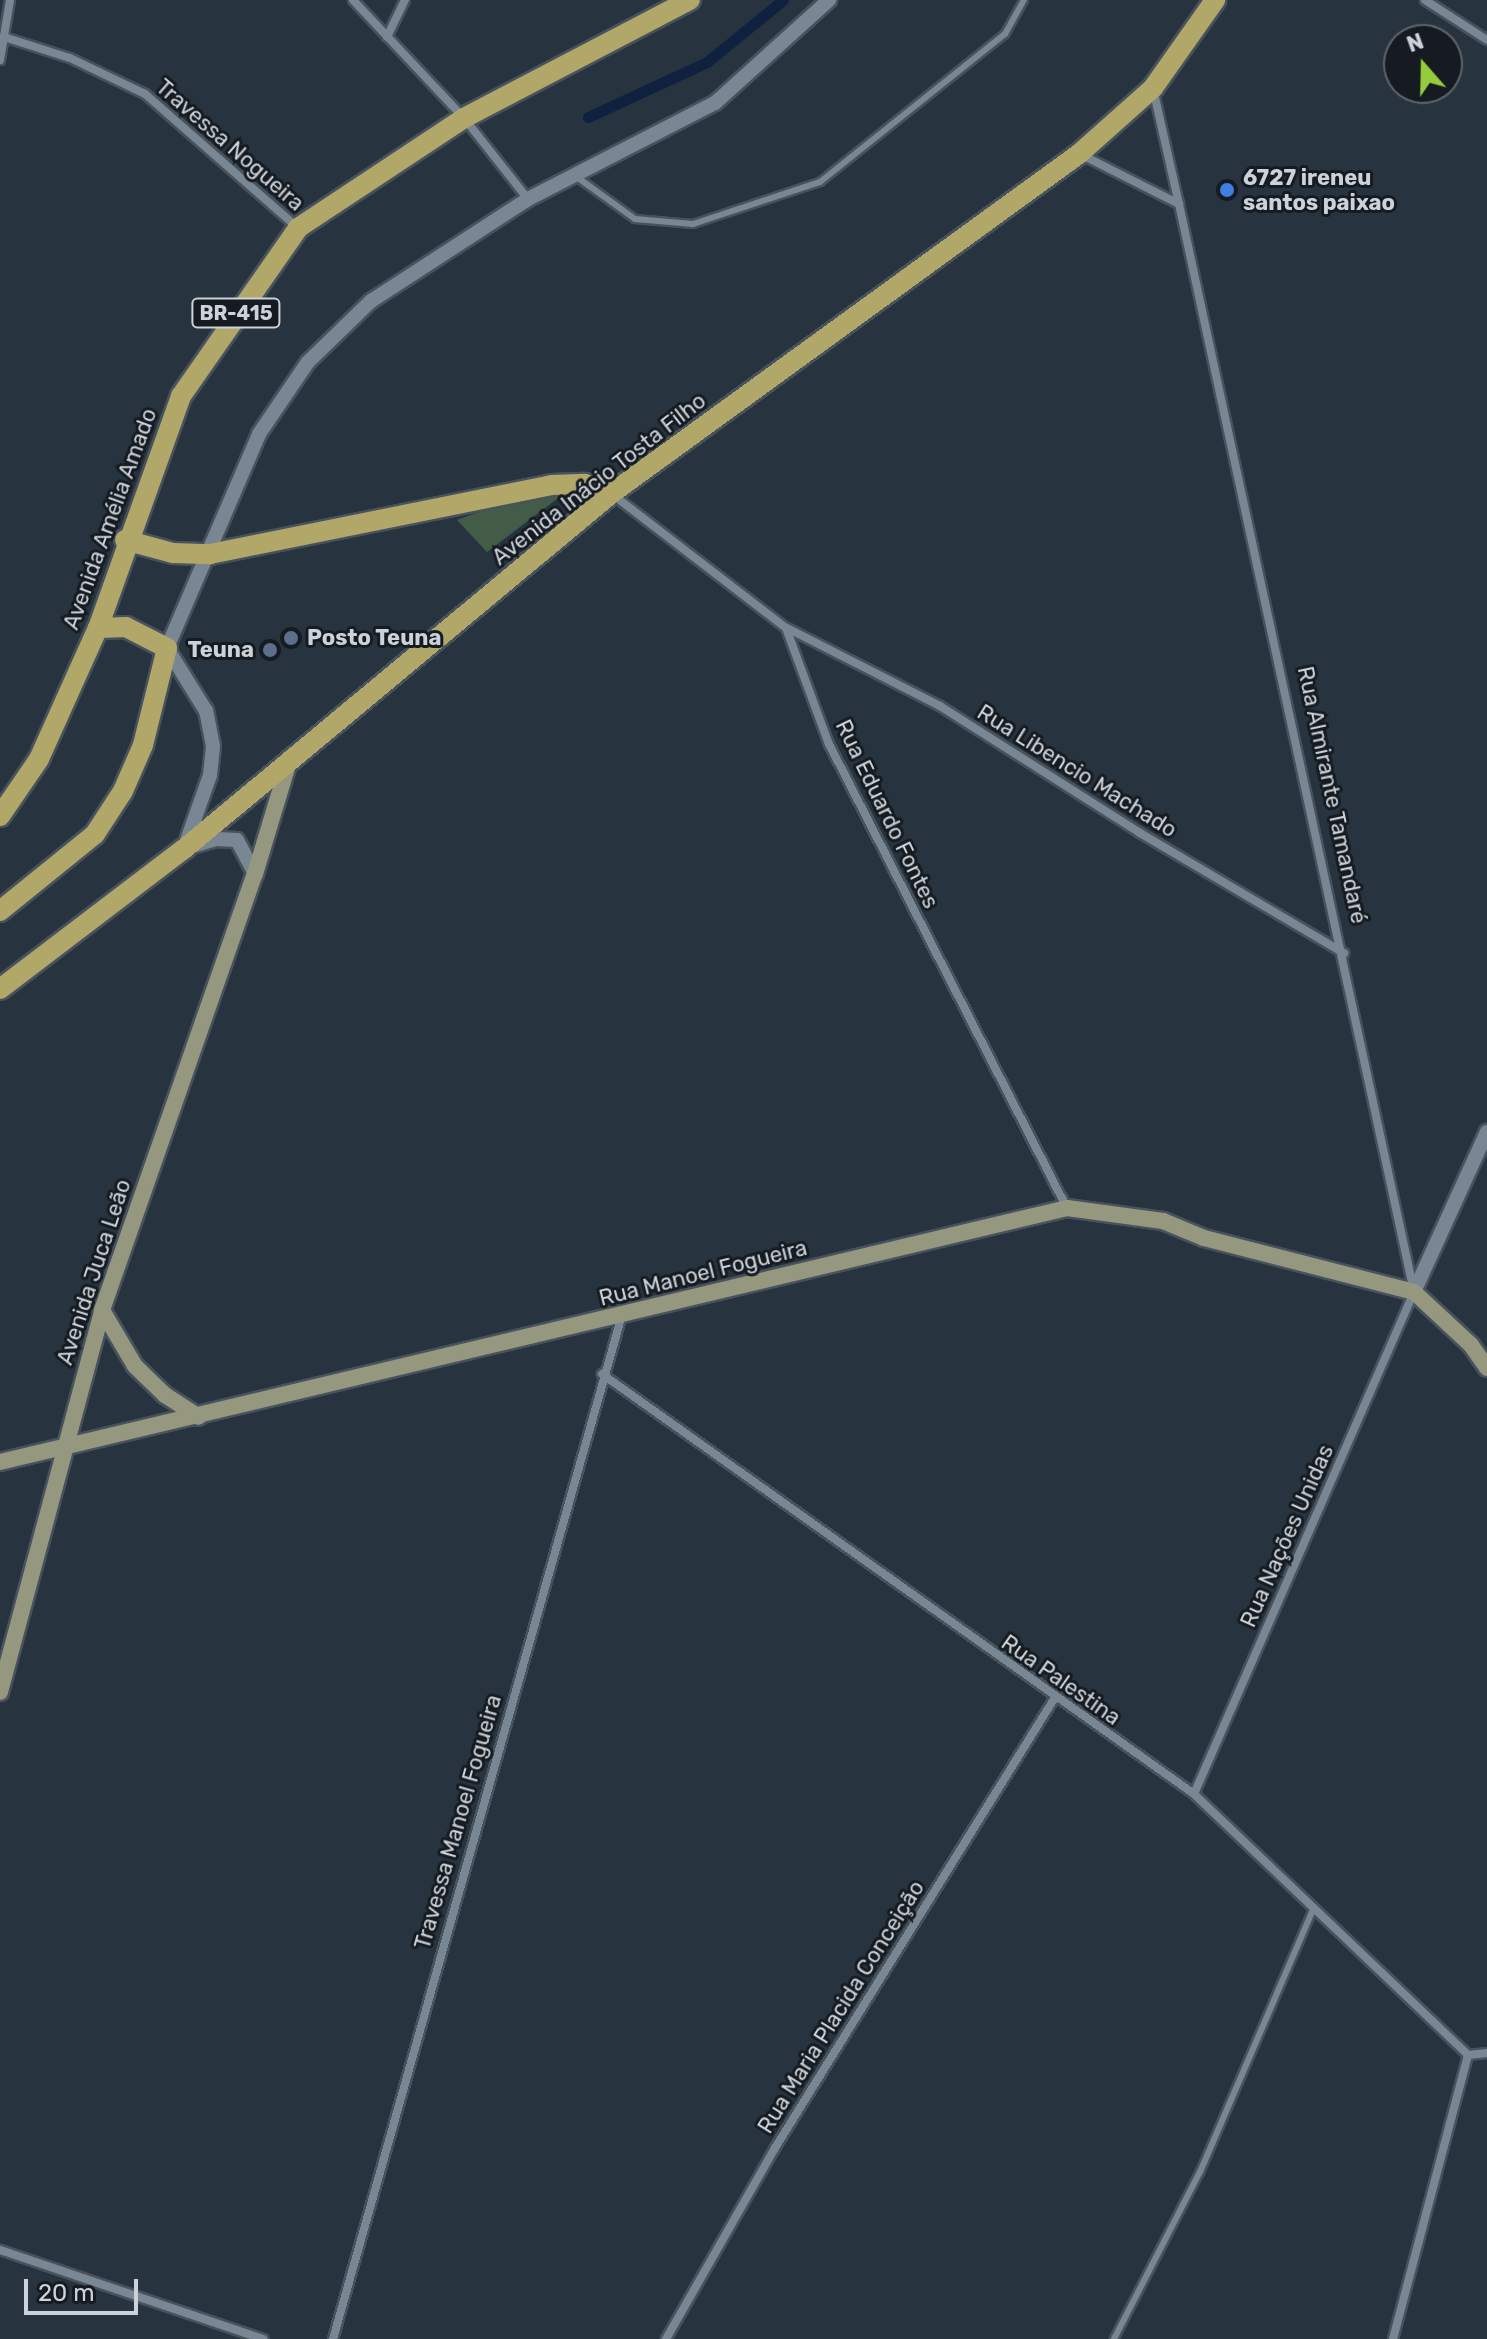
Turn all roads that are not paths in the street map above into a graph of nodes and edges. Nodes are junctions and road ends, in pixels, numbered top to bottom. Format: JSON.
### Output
{"nodes":[{"id":1,"x":10,"y":0,"type":"edge"},
{"id":2,"x":353,"y":0,"type":"edge"},
{"id":3,"x":405,"y":0,"type":"edge"},
{"id":4,"x":690,"y":0,"type":"edge"},
{"id":5,"x":829,"y":0,"type":"edge"},
{"id":6,"x":1024,"y":0,"type":"edge"},
{"id":7,"x":1215,"y":0,"type":"edge"},
{"id":8,"x":1425,"y":0,"type":"edge"},
{"id":9,"x":4,"y":37,"type":"junction"},
{"id":10,"x":387,"y":37,"type":"junction"},
{"id":11,"x":1487,"y":40,"type":"edge"},
{"id":12,"x":0,"y":60,"type":"edge"},
{"id":13,"x":1153,"y":88,"type":"junction"},
{"id":14,"x":464,"y":118,"type":"junction"},
{"id":15,"x":1079,"y":154,"type":"junction"},
{"id":16,"x":574,"y":175,"type":"junction"},
{"id":17,"x":528,"y":199,"type":"junction"},
{"id":18,"x":1179,"y":204,"type":"junction"},
{"id":19,"x":298,"y":228,"type":"junction"},
{"id":20,"x":612,"y":493,"type":"junction"},
{"id":21,"x":125,"y":540,"type":"junction"},
{"id":22,"x":210,"y":554,"type":"junction"},
{"id":23,"x":98,"y":628,"type":"junction"},
{"id":24,"x":786,"y":628,"type":"junction"},
{"id":25,"x":167,"y":648,"type":"junction"},
{"id":26,"x":291,"y":757,"type":"junction"},
{"id":27,"x":0,"y":816,"type":"edge"},
{"id":28,"x":184,"y":849,"type":"junction"},
{"id":29,"x":255,"y":874,"type":"junction"},
{"id":30,"x":0,"y":911,"type":"edge"},
{"id":31,"x":1344,"y":953,"type":"junction"},
{"id":32,"x":0,"y":989,"type":"edge"},
{"id":33,"x":1487,"y":1132,"type":"edge"},
{"id":34,"x":1067,"y":1208,"type":"junction"},
{"id":35,"x":1414,"y":1292,"type":"junction"},
{"id":36,"x":102,"y":1310,"type":"junction"},
{"id":37,"x":622,"y":1315,"type":"junction"},
{"id":38,"x":1487,"y":1368,"type":"edge"},
{"id":39,"x":602,"y":1374,"type":"junction"},
{"id":40,"x":199,"y":1417,"type":"junction"},
{"id":41,"x":63,"y":1446,"type":"junction"},
{"id":42,"x":0,"y":1462,"type":"edge"},
{"id":43,"x":0,"y":1692,"type":"edge"},
{"id":44,"x":1054,"y":1699,"type":"junction"},
{"id":45,"x":1194,"y":1794,"type":"junction"},
{"id":46,"x":1313,"y":1909,"type":"junction"},
{"id":47,"x":1487,"y":2053,"type":"edge"},
{"id":48,"x":1468,"y":2055,"type":"junction"},
{"id":49,"x":0,"y":2250,"type":"edge"},
{"id":50,"x":263,"y":2339,"type":"edge"},
{"id":51,"x":333,"y":2339,"type":"edge"},
{"id":52,"x":666,"y":2339,"type":"edge"},
{"id":53,"x":1114,"y":2339,"type":"edge"},
{"id":54,"x":1393,"y":2339,"type":"edge"}],
"edges":[{"from":1,"to":9,"type":"street"},
{"from":2,"to":10,"type":"street"},
{"from":3,"to":10,"type":"street"},
{"from":4,"to":14,"type":"main road","name":"Avenida Amélia Amado","number":"BR-415"},
{"from":5,"to":16,"type":"street"},
{"from":6,"to":16,"type":"lane"},
{"from":7,"to":13,"type":"main road","name":"Avenida Inácio Tosta Filho"},
{"from":8,"to":11,"type":"street"},
{"from":9,"to":12,"type":"street"},
{"from":9,"to":19,"type":"street","name":"Travessa Nogueira"},
{"from":10,"to":14,"type":"street"},
{"from":13,"to":15,"type":"main road","name":"Avenida Inácio Tosta Filho"},
{"from":13,"to":18,"type":"street","name":"Rua Almirante Tamandaré"},
{"from":14,"to":17,"type":"street"},
{"from":14,"to":19,"type":"main road","name":"Avenida Amélia Amado","number":"BR-415"},
{"from":15,"to":18,"type":"street"},
{"from":15,"to":20,"type":"main road","name":"Avenida Inácio Tosta Filho"},
{"from":16,"to":17,"type":"street"},
{"from":17,"to":22,"type":"street"},
{"from":18,"to":31,"type":"street","name":"Rua Almirante Tamandaré"},
{"from":19,"to":21,"type":"main road","name":"Avenida Amélia Amado","number":"BR-415"},
{"from":20,"to":22,"type":"main road"},
{"from":20,"to":24,"type":"street"},
{"from":20,"to":26,"type":"main road","name":"Avenida Inácio Tosta Filho"},
{"from":21,"to":22,"type":"main road"},
{"from":21,"to":23,"type":"main road","name":"Avenida Amélia Amado","number":"BR-415"},
{"from":22,"to":25,"type":"street"},
{"from":23,"to":25,"type":"main road"},
{"from":23,"to":27,"type":"main road","name":"Avenida Amélia Amado","number":"BR-415"},
{"from":24,"to":31,"type":"street","name":"Rua Libencio Machado"},
{"from":24,"to":34,"type":"street","name":"Rua Eduardo Fontes"},
{"from":25,"to":28,"type":"street"},
{"from":25,"to":30,"type":"main road"},
{"from":26,"to":28,"type":"main road","name":"Avenida Inácio Tosta Filho"},
{"from":26,"to":29,"type":"main road","name":"Avenida Juca Leão"},
{"from":28,"to":29,"type":"street"},
{"from":28,"to":32,"type":"main road","name":"Avenida Inácio Tosta Filho"},
{"from":29,"to":36,"type":"main road","name":"Avenida Juca Leão"},
{"from":31,"to":35,"type":"street","name":"Rua Almirante Tamandaré"},
{"from":33,"to":35,"type":"street"},
{"from":34,"to":35,"type":"main road","name":"Rua Manoel Fogueira"},
{"from":34,"to":37,"type":"main road","name":"Rua Manoel Fogueira"},
{"from":35,"to":38,"type":"main road"},
{"from":35,"to":45,"type":"street","name":"Rua Nações Unidas"},
{"from":36,"to":40,"type":"main road"},
{"from":36,"to":41,"type":"main road","name":"Avenida Juca Leão"},
{"from":37,"to":39,"type":"street","name":"Travessa Manoel Fogueira"},
{"from":37,"to":40,"type":"main road","name":"Rua Manoel Fogueira"},
{"from":39,"to":44,"type":"street","name":"Rua Palestina"},
{"from":39,"to":51,"type":"street","name":"Travessa Manoel Fogueira"},
{"from":40,"to":41,"type":"main road","name":"Rua Manoel Fogueira"},
{"from":41,"to":42,"type":"main road","name":"Rua Manoel Fogueira"},
{"from":41,"to":43,"type":"main road","name":"Avenida Juca Leão"},
{"from":44,"to":45,"type":"street","name":"Rua Palestina"},
{"from":44,"to":52,"type":"street","name":"Rua Maria Placida Conceição"},
{"from":45,"to":46,"type":"street","name":"Rua Palestina"},
{"from":46,"to":48,"type":"street","name":"Rua Palestina"},
{"from":46,"to":53,"type":"lane"},
{"from":47,"to":48,"type":"street"},
{"from":48,"to":54,"type":"street"},
{"from":49,"to":50,"type":"street"}]}
